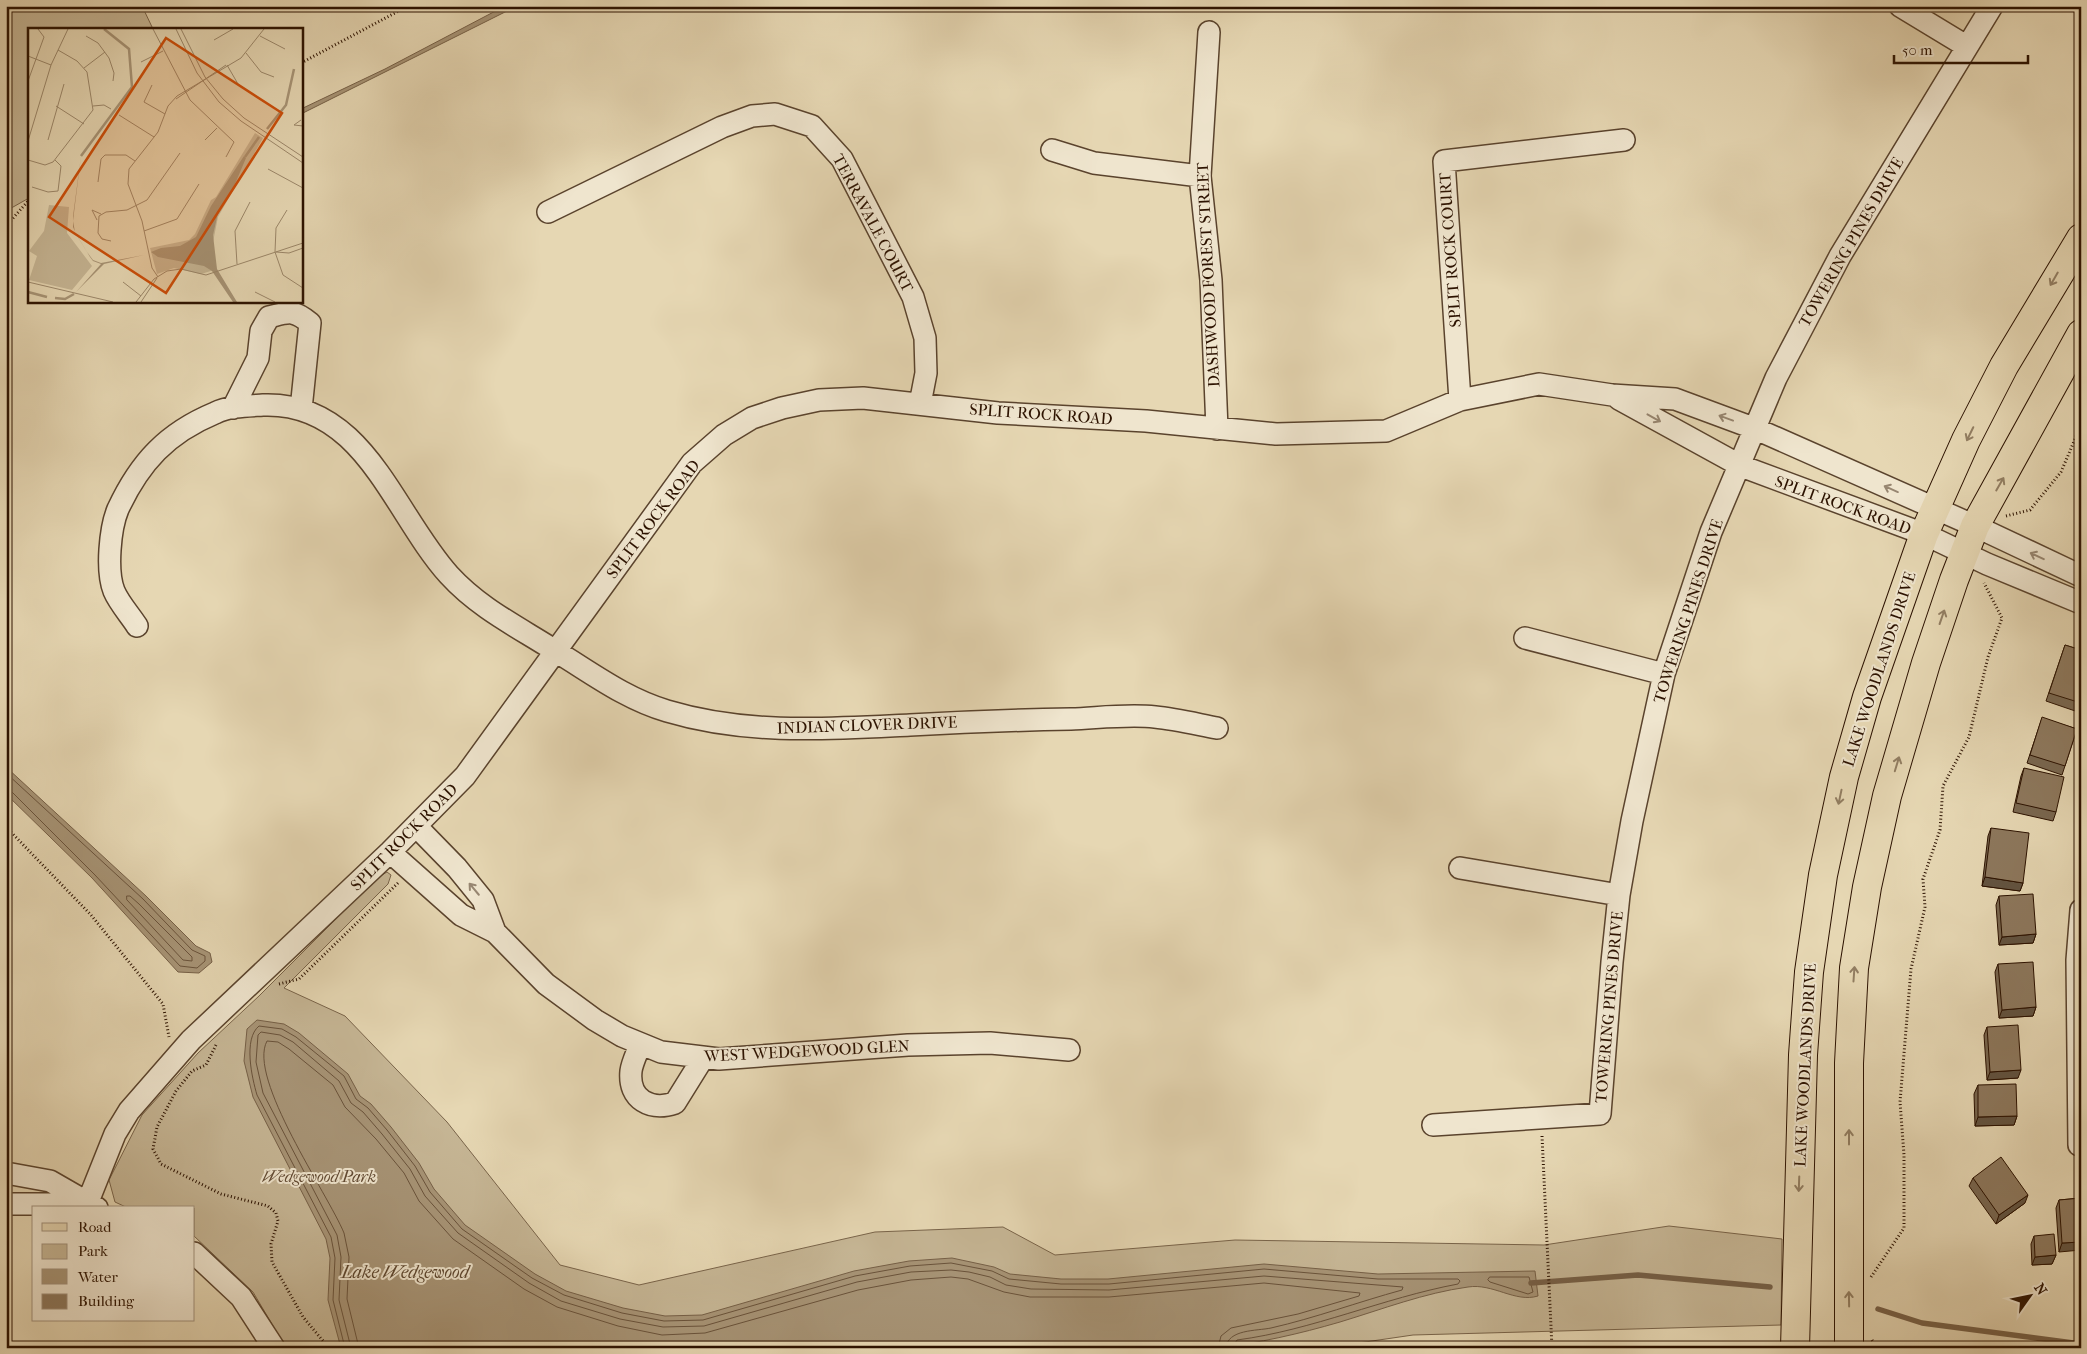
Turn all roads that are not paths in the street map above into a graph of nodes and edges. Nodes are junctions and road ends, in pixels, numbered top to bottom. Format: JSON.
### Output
{"nodes":[{"id":1,"x":1900,"y":6,"type":"edge"},
{"id":2,"x":1992,"y":6,"type":"edge"},
{"id":3,"x":1209,"y":32,"type":"dead end"},
{"id":4,"x":1966,"y":46,"type":"junction"},
{"id":5,"x":1624,"y":140,"type":"dead end"},
{"id":6,"x":1052,"y":150,"type":"dead end"},
{"id":7,"x":1200,"y":176,"type":"junction"},
{"id":8,"x":548,"y":212,"type":"dead end"},
{"id":9,"x":2081,"y":238,"type":"edge"},
{"id":10,"x":2081,"y":334,"type":"edge"},
{"id":11,"x":1612,"y":395,"type":"junction"},
{"id":12,"x":1460,"y":400,"type":"junction"},
{"id":13,"x":920,"y":404,"type":"junction"},
{"id":14,"x":233,"y":408,"type":"junction"},
{"id":15,"x":301,"y":409,"type":"junction"},
{"id":16,"x":1756,"y":428,"type":"junction"},
{"id":17,"x":1217,"y":429,"type":"junction"},
{"id":18,"x":1741,"y":466,"type":"junction"},
{"id":19,"x":1936,"y":508,"type":"junction"},
{"id":20,"x":1987,"y":531,"type":"junction"},
{"id":21,"x":1924,"y":534,"type":"junction"},
{"id":22,"x":1975,"y":559,"type":"junction"},
{"id":23,"x":2081,"y":576,"type":"edge"},
{"id":24,"x":2081,"y":603,"type":"edge"},
{"id":25,"x":137,"y":626,"type":"dead end"},
{"id":26,"x":1525,"y":638,"type":"dead end"},
{"id":27,"x":556,"y":650,"type":"junction"},
{"id":28,"x":1664,"y":674,"type":"junction"},
{"id":29,"x":1217,"y":728,"type":"dead end"},
{"id":30,"x":416,"y":826,"type":"junction"},
{"id":31,"x":390,"y":852,"type":"junction"},
{"id":32,"x":1460,"y":868,"type":"dead end"},
{"id":33,"x":1619,"y":895,"type":"junction"},
{"id":34,"x":2081,"y":910,"type":"edge"},
{"id":35,"x":495,"y":932,"type":"junction"},
{"id":36,"x":640,"y":1045,"type":"junction"},
{"id":37,"x":1069,"y":1050,"type":"dead end"},
{"id":38,"x":703,"y":1058,"type":"junction"},
{"id":39,"x":1433,"y":1125,"type":"dead end"},
{"id":40,"x":2079,"y":1145,"type":"dead end"},
{"id":41,"x":6,"y":1173,"type":"edge"},
{"id":42,"x":6,"y":1204,"type":"edge"},
{"id":43,"x":92,"y":1206,"type":"edge"},
{"id":44,"x":195,"y":1254,"type":"edge"},
{"id":45,"x":1858,"y":1340,"type":"edge"},
{"id":46,"x":274,"y":1348,"type":"edge"},
{"id":47,"x":1796,"y":1348,"type":"edge"}],
"edges":[{"from":1,"to":4,"type":"street"},
{"from":2,"to":4,"type":"street","name":"TOWERING PINES DRIVE"},
{"from":3,"to":7,"type":"street","name":"DASHWOOD FOREST STREET"},
{"from":4,"to":16,"type":"street","name":"TOWERING PINES DRIVE"},
{"from":5,"to":12,"type":"street","name":"SPLIT ROCK COURT"},
{"from":6,"to":7,"type":"street"},
{"from":7,"to":17,"type":"street","name":"DASHWOOD FOREST STREET"},
{"from":8,"to":13,"type":"street","name":"TERRAVALE COURT"},
{"from":9,"to":19,"type":"main road","name":"LAKE WOODLANDS DRIVE","one_way":true},
{"from":20,"to":10,"type":"main road","one_way":true},
{"from":11,"to":12,"type":"street","name":"SPLIT ROCK ROAD"},
{"from":16,"to":11,"type":"street","name":"SPLIT ROCK ROAD","one_way":true},
{"from":11,"to":18,"type":"street","name":"SPLIT ROCK ROAD","one_way":true},
{"from":12,"to":17,"type":"street","name":"SPLIT ROCK ROAD"},
{"from":13,"to":17,"type":"street","name":"SPLIT ROCK ROAD"},
{"from":13,"to":27,"type":"street","name":"SPLIT ROCK ROAD"},
{"from":14,"to":15,"type":"street","name":"INDIAN CLOVER DRIVE"},
{"from":14,"to":15,"type":"street"},
{"from":14,"to":25,"type":"street","name":"INDIAN CLOVER DRIVE"},
{"from":15,"to":27,"type":"street","name":"INDIAN CLOVER DRIVE"},
{"from":16,"to":18,"type":"street","name":"TOWERING PINES DRIVE"},
{"from":19,"to":16,"type":"street","name":"SPLIT ROCK ROAD","one_way":true},
{"from":18,"to":21,"type":"street","name":"SPLIT ROCK ROAD"},
{"from":18,"to":28,"type":"street","name":"TOWERING PINES DRIVE"},
{"from":19,"to":20,"type":"street","name":"SPLIT ROCK ROAD"},
{"from":19,"to":21,"type":"main road","name":"LAKE WOODLANDS DRIVE"},
{"from":20,"to":22,"type":"main road"},
{"from":23,"to":20,"type":"street","name":"SPLIT ROCK ROAD","one_way":true},
{"from":21,"to":22,"type":"street","name":"SPLIT ROCK ROAD"},
{"from":21,"to":47,"type":"main road","name":"LAKE WOODLANDS DRIVE","one_way":true},
{"from":22,"to":24,"type":"street","name":"SPLIT ROCK ROAD"},
{"from":45,"to":22,"type":"main road","one_way":true},
{"from":26,"to":28,"type":"street"},
{"from":27,"to":29,"type":"street","name":"INDIAN CLOVER DRIVE"},
{"from":27,"to":30,"type":"street","name":"SPLIT ROCK ROAD"},
{"from":28,"to":33,"type":"street","name":"TOWERING PINES DRIVE"},
{"from":30,"to":31,"type":"street","name":"SPLIT ROCK ROAD"},
{"from":35,"to":30,"type":"street","name":"WEST WEDGEWOOD GLEN","one_way":true},
{"from":31,"to":35,"type":"street","name":"WEST WEDGEWOOD GLEN"},
{"from":31,"to":43,"type":"street","name":"SPLIT ROCK ROAD"},
{"from":32,"to":33,"type":"street"},
{"from":33,"to":39,"type":"street","name":"TOWERING PINES DRIVE"},
{"from":34,"to":40,"type":"street"},
{"from":35,"to":36,"type":"street","name":"WEST WEDGEWOOD GLEN"},
{"from":36,"to":38,"type":"street","name":"WEST WEDGEWOOD GLEN"},
{"from":36,"to":38,"type":"street"},
{"from":37,"to":38,"type":"street","name":"WEST WEDGEWOOD GLEN"},
{"from":41,"to":43,"type":"street"},
{"from":42,"to":43,"type":"street"},
{"from":44,"to":46,"type":"street"}]}
